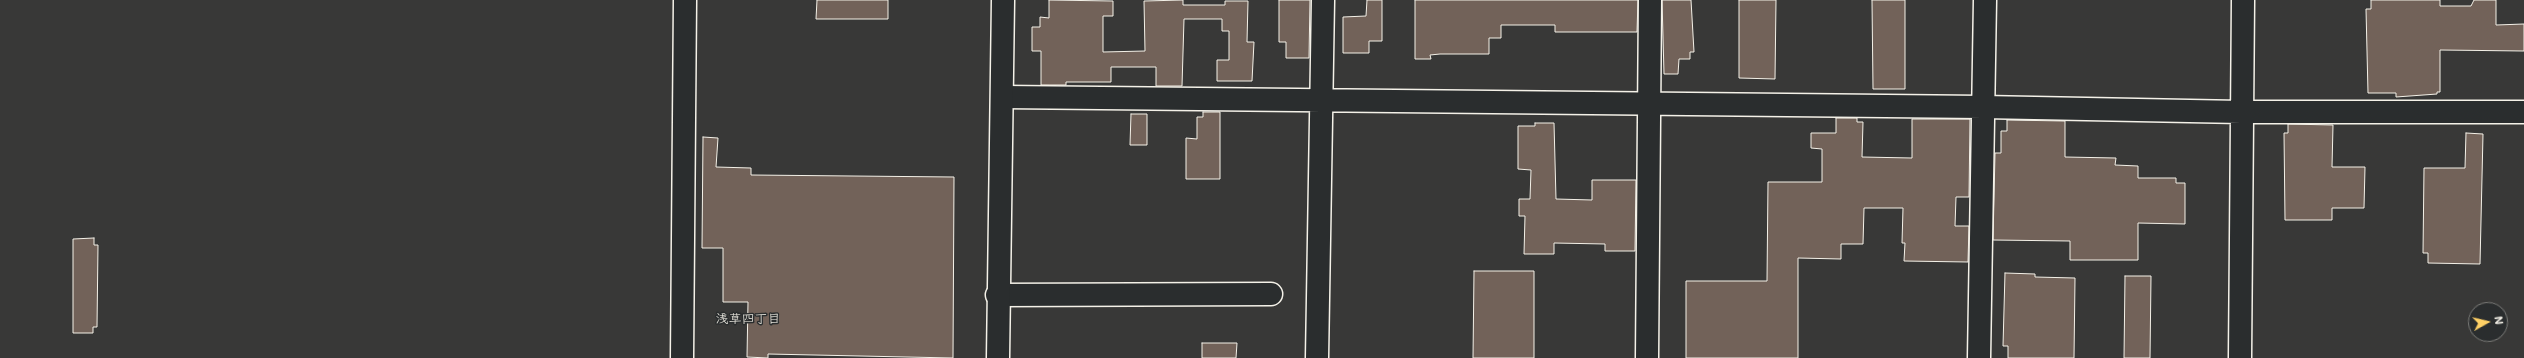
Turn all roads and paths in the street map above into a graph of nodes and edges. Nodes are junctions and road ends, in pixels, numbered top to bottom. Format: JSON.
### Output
{"nodes":[{"id":1,"x":684,"y":0,"type":"edge"},
{"id":2,"x":1004,"y":0,"type":"edge"},
{"id":3,"x":1323,"y":0,"type":"edge"},
{"id":4,"x":1650,"y":0,"type":"edge"},
{"id":5,"x":1985,"y":0,"type":"edge"},
{"id":6,"x":2243,"y":0,"type":"edge"},
{"id":7,"x":1003,"y":97,"type":"junction"},
{"id":8,"x":1322,"y":101,"type":"junction"},
{"id":9,"x":1649,"y":104,"type":"junction"},
{"id":10,"x":1984,"y":107,"type":"junction"},
{"id":11,"x":2241,"y":112,"type":"junction"},
{"id":12,"x":2524,"y":112,"type":"edge"},
{"id":13,"x":1271,"y":294,"type":"dead end"},
{"id":14,"x":998,"y":295,"type":"junction"},
{"id":15,"x":682,"y":358,"type":"edge"},
{"id":16,"x":998,"y":358,"type":"edge"},
{"id":17,"x":1317,"y":358,"type":"edge"},
{"id":18,"x":1647,"y":358,"type":"edge"},
{"id":19,"x":1979,"y":358,"type":"edge"},
{"id":20,"x":2240,"y":358,"type":"edge"}],
"edges":[{"from":1,"to":15,"type":"street"},
{"from":2,"to":7,"type":"street"},
{"from":3,"to":8,"type":"street"},
{"from":4,"to":9,"type":"street"},
{"from":5,"to":10,"type":"street"},
{"from":6,"to":11,"type":"street"},
{"from":7,"to":8,"type":"street"},
{"from":7,"to":14,"type":"street"},
{"from":8,"to":9,"type":"street"},
{"from":8,"to":17,"type":"street"},
{"from":9,"to":10,"type":"street"},
{"from":9,"to":18,"type":"street"},
{"from":10,"to":11,"type":"street"},
{"from":10,"to":19,"type":"street"},
{"from":11,"to":12,"type":"street"},
{"from":11,"to":20,"type":"street"},
{"from":13,"to":14,"type":"street"},
{"from":14,"to":16,"type":"street"}]}
